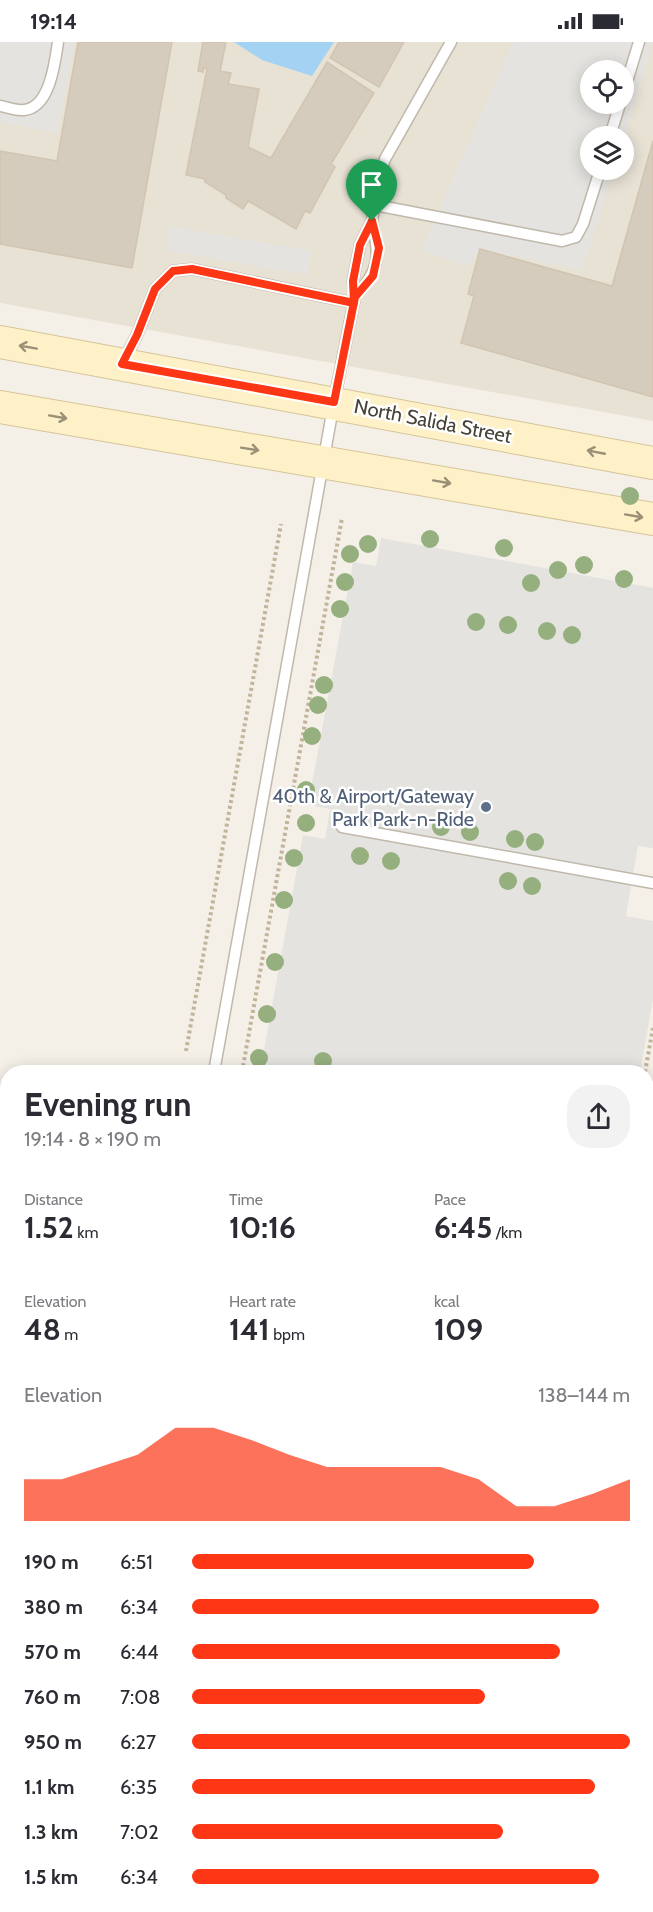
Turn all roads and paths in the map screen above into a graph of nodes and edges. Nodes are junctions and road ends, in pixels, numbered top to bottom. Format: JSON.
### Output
{"nodes":[{"id":1,"x":58,"y":42,"type":"edge"},
{"id":2,"x":451,"y":42,"type":"edge"},
{"id":3,"x":639,"y":42,"type":"edge"},
{"id":4,"x":633,"y":60,"type":"edge"},
{"id":5,"x":0,"y":106,"type":"edge"},
{"id":6,"x":597,"y":180,"type":"edge"},
{"id":7,"x":375,"y":205,"type":"junction"},
{"id":8,"x":372,"y":221,"type":"junction"},
{"id":9,"x":354,"y":300,"type":"junction"},
{"id":10,"x":0,"y":342,"type":"edge"},
{"id":11,"x":122,"y":364,"type":"junction"},
{"id":12,"x":334,"y":402,"type":"junction"},
{"id":13,"x":0,"y":407,"type":"edge"},
{"id":14,"x":323,"y":461,"type":"junction"},
{"id":15,"x":653,"y":463,"type":"edge"},
{"id":16,"x":342,"y":518,"type":"dead end"},
{"id":17,"x":653,"y":519,"type":"edge"},
{"id":18,"x":281,"y":524,"type":"dead end"},
{"id":19,"x":342,"y":827,"type":"dead end"},
{"id":20,"x":653,"y":883,"type":"edge"},
{"id":21,"x":653,"y":1028,"type":"edge"},
{"id":22,"x":186,"y":1051,"type":"dead end"},
{"id":23,"x":215,"y":1065,"type":"edge"},
{"id":24,"x":243,"y":1065,"type":"edge"},
{"id":25,"x":646,"y":1065,"type":"edge"}],
"edges":[{"from":1,"to":5,"type":"lane"},
{"from":2,"to":7,"type":"lane"},
{"from":3,"to":4,"type":"lane"},
{"from":6,"to":7,"type":"lane"},
{"from":7,"to":8,"type":"lane"},
{"from":8,"to":9,"type":"lane"},
{"from":8,"to":9,"type":"lane"},
{"from":9,"to":11,"type":"lane"},
{"from":9,"to":12,"type":"lane"},
{"from":11,"to":10,"type":"street","name":"North Salida Street","one_way":true},
{"from":11,"to":12,"type":"street","name":"North Salida Street"},
{"from":12,"to":14,"type":"lane"},
{"from":15,"to":12,"type":"street","name":"North Salida Street","one_way":true},
{"from":13,"to":14,"type":"street","one_way":true},
{"from":14,"to":17,"type":"street","one_way":true},
{"from":14,"to":23,"type":"lane"},
{"from":16,"to":24,"type":"path"},
{"from":18,"to":22,"type":"path"},
{"from":19,"to":20,"type":"lane"},
{"from":21,"to":25,"type":"path"}]}
